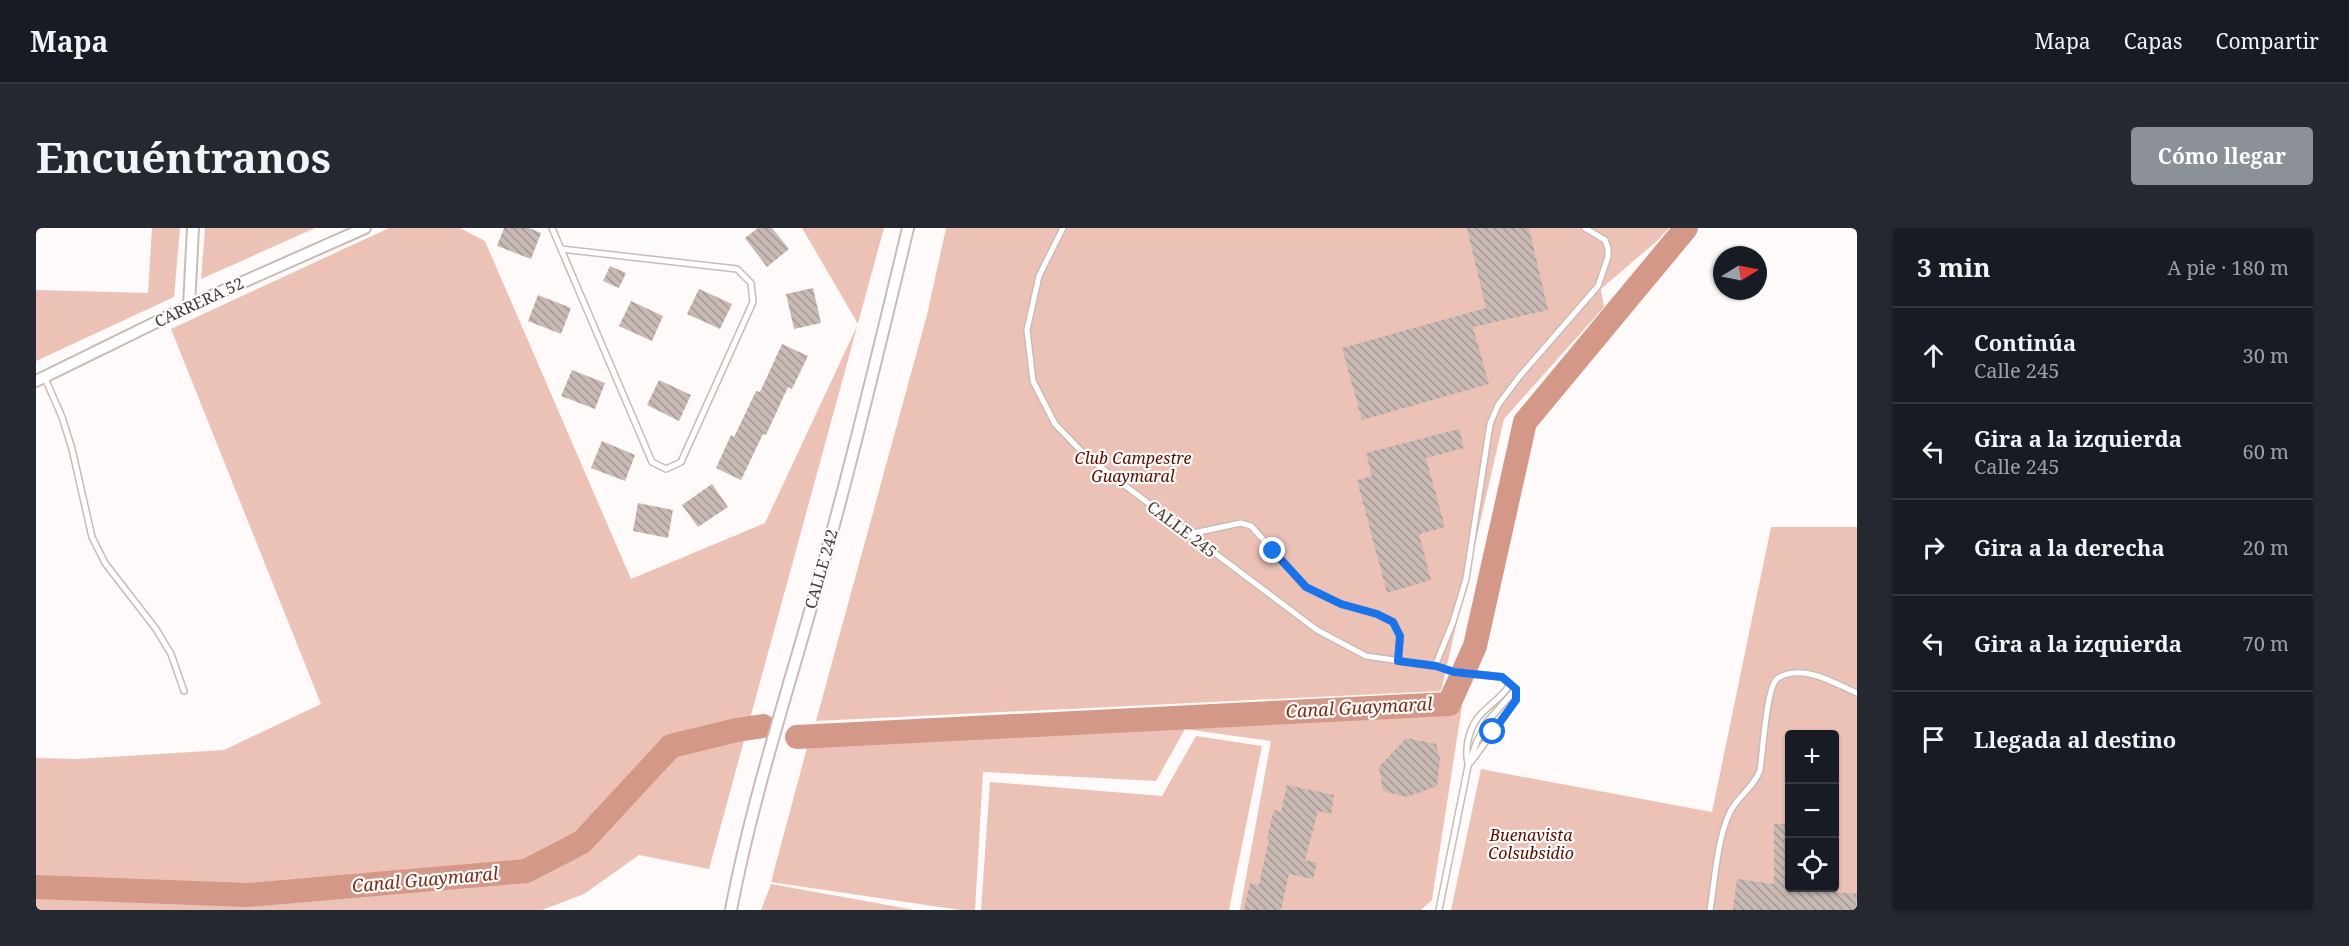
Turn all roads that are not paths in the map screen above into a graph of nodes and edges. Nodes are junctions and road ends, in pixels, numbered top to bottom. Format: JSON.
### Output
{"nodes":[{"id":1,"x":194,"y":228,"type":"edge"},
{"id":2,"x":364,"y":228,"type":"edge"},
{"id":3,"x":552,"y":228,"type":"edge"},
{"id":4,"x":908,"y":228,"type":"edge"},
{"id":5,"x":1063,"y":228,"type":"edge"},
{"id":6,"x":1585,"y":228,"type":"edge"},
{"id":7,"x":561,"y":249,"type":"junction"},
{"id":8,"x":189,"y":306,"type":"junction"},
{"id":9,"x":40,"y":379,"type":"edge"},
{"id":10,"x":1189,"y":534,"type":"junction"},
{"id":11,"x":1398,"y":661,"type":"junction"},
{"id":12,"x":1436,"y":666,"type":"junction"},
{"id":13,"x":1510,"y":684,"type":"junction"},
{"id":14,"x":1516,"y":689,"type":"junction"},
{"id":15,"x":184,"y":691,"type":"dead end"},
{"id":16,"x":1857,"y":693,"type":"edge"},
{"id":17,"x":1468,"y":766,"type":"junction"},
{"id":18,"x":731,"y":910,"type":"edge"},
{"id":19,"x":1439,"y":910,"type":"edge"},
{"id":20,"x":1710,"y":910,"type":"edge"}],
"edges":[{"from":1,"to":8,"type":"street"},
{"from":2,"to":8,"type":"street","name":"CARRERA 52"},
{"from":3,"to":7,"type":"lane"},
{"from":4,"to":18,"type":"street","name":"CALLE 242"},
{"from":5,"to":10,"type":"lane","name":"CALLE 245"},
{"from":6,"to":12,"type":"lane"},
{"from":7,"to":7,"type":"lane"},
{"from":8,"to":9,"type":"street","name":"CARRERA 52"},
{"from":9,"to":15,"type":"lane"},
{"from":10,"to":11,"type":"lane","name":"CALLE 245"},
{"from":10,"to":11,"type":"lane"},
{"from":11,"to":12,"type":"lane","name":"CALLE 245"},
{"from":12,"to":13,"type":"lane","name":"CALLE 245"},
{"from":13,"to":14,"type":"lane","name":"CALLE 245"},
{"from":13,"to":17,"type":"lane"},
{"from":14,"to":17,"type":"lane"},
{"from":14,"to":17,"type":"lane"},
{"from":16,"to":20,"type":"lane"},
{"from":17,"to":19,"type":"lane"}]}
